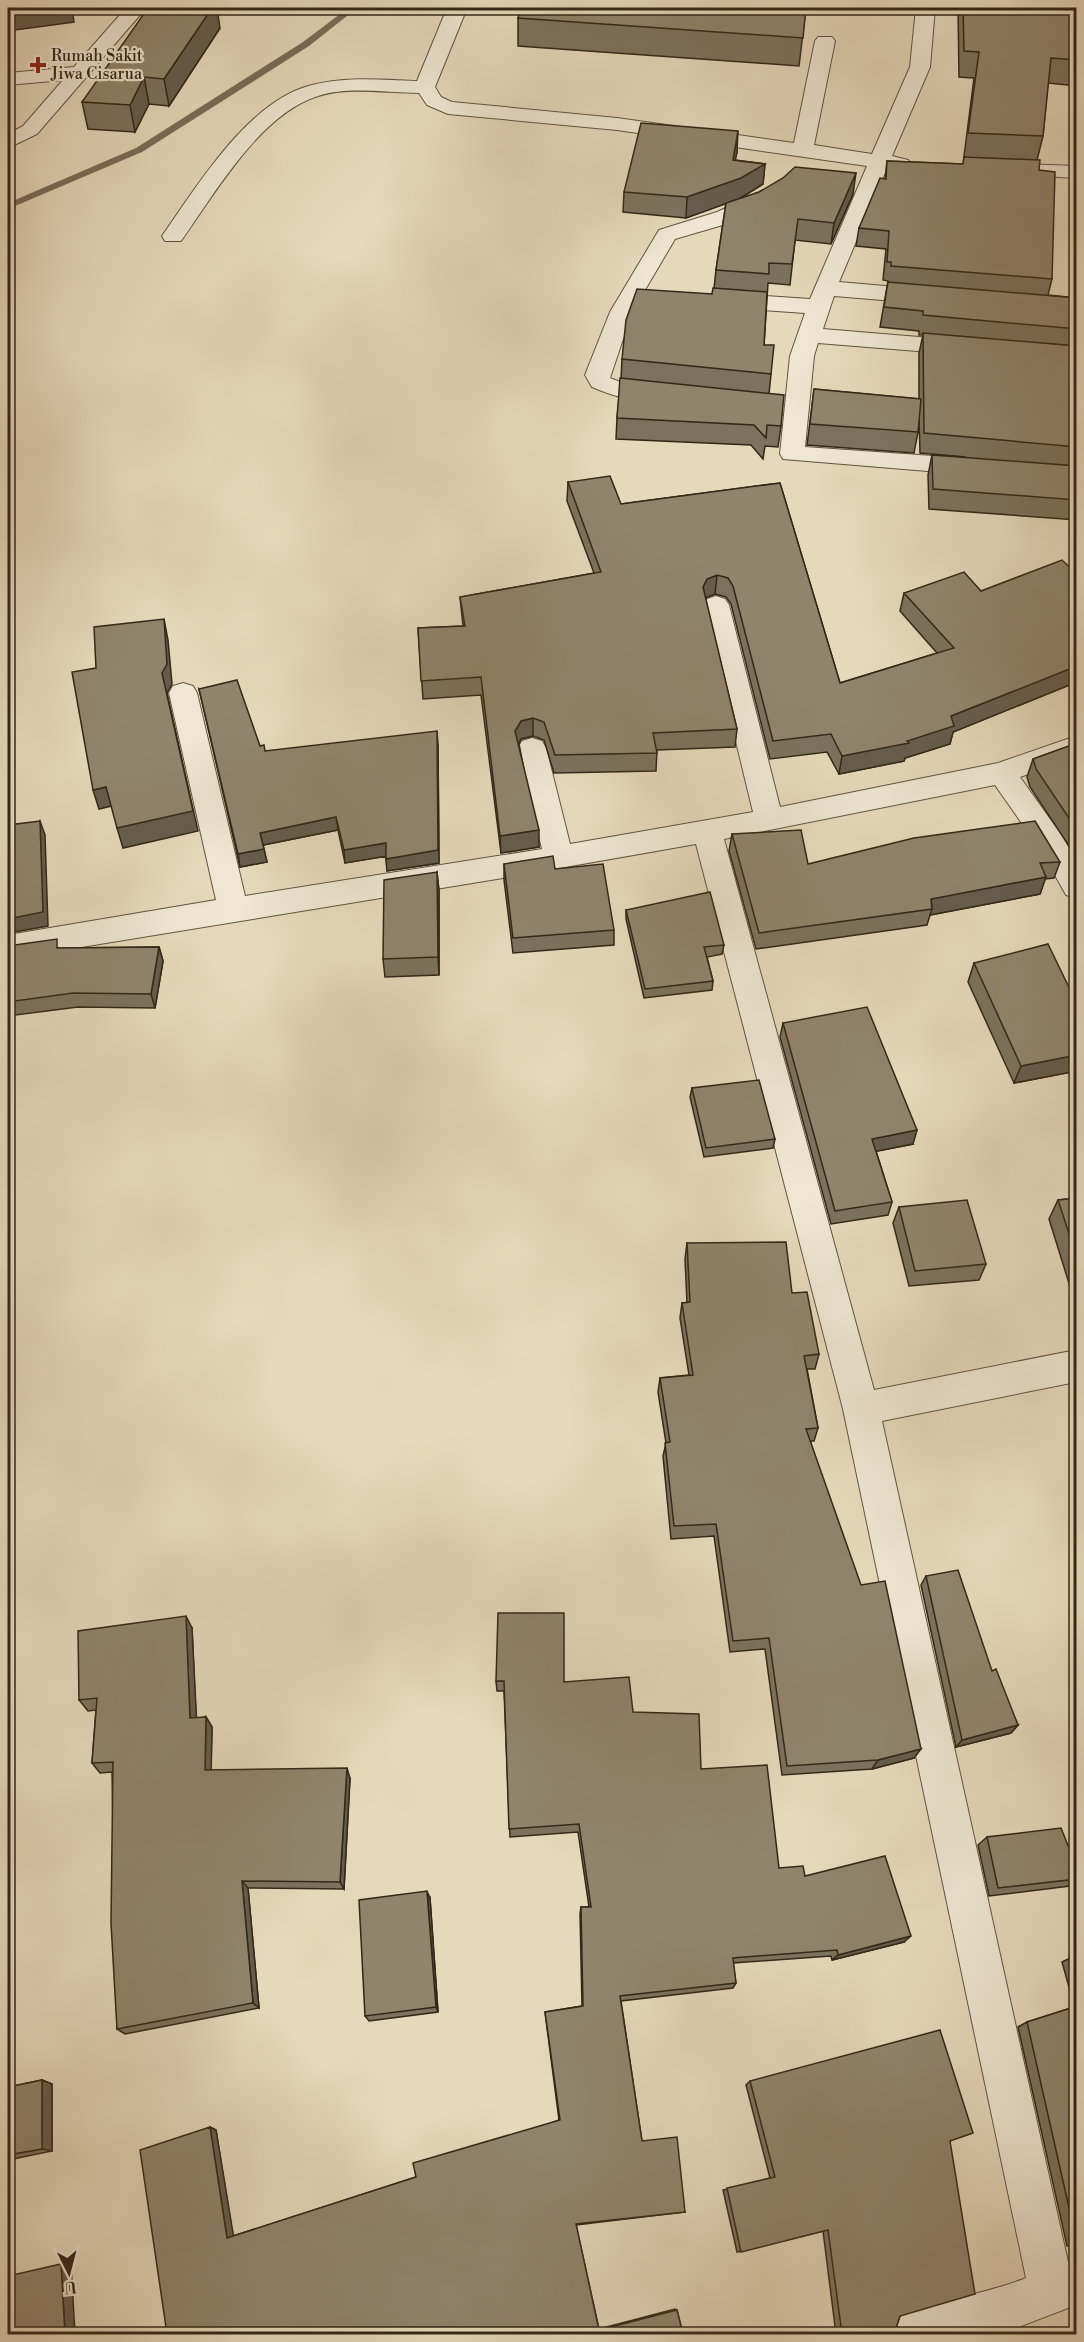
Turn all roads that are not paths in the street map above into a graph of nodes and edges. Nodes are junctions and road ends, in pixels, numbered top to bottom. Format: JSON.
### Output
{"nodes":[{"id":1,"x":136,"y":8,"type":"edge"},
{"id":2,"x":457,"y":8,"type":"edge"},
{"id":3,"x":926,"y":8,"type":"edge"},
{"id":4,"x":825,"y":41,"type":"dead end"},
{"id":5,"x":82,"y":72,"type":"junction"},
{"id":6,"x":8,"y":79,"type":"edge"},
{"id":7,"x":425,"y":87,"type":"junction"},
{"id":8,"x":8,"y":142,"type":"edge"},
{"id":9,"x":810,"y":149,"type":"junction"},
{"id":10,"x":881,"y":163,"type":"junction"},
{"id":11,"x":927,"y":165,"type":"edge"},
{"id":12,"x":973,"y":168,"type":"edge"},
{"id":13,"x":1077,"y":172,"type":"edge"},
{"id":14,"x":173,"y":236,"type":"dead end"},
{"id":15,"x":631,"y":294,"type":"junction"},
{"id":16,"x":655,"y":296,"type":"edge"},
{"id":17,"x":822,"y":298,"type":"junction"},
{"id":18,"x":951,"y":298,"type":"edge"},
{"id":19,"x":702,"y":299,"type":"edge"},
{"id":20,"x":810,"y":335,"type":"junction"},
{"id":21,"x":994,"y":350,"type":"edge"},
{"id":22,"x":690,"y":397,"type":"edge"},
{"id":23,"x":773,"y":405,"type":"edge"},
{"id":24,"x":797,"y":408,"type":"junction"},
{"id":25,"x":1001,"y":469,"type":"edge"},
{"id":26,"x":716,"y":605,"type":"dead end"},
{"id":27,"x":183,"y":693,"type":"dead end"},
{"id":28,"x":1077,"y":746,"type":"edge"},
{"id":29,"x":532,"y":748,"type":"dead end"},
{"id":30,"x":1002,"y":773,"type":"junction"},
{"id":31,"x":769,"y":820,"type":"junction"},
{"id":32,"x":706,"y":831,"type":"junction"},
{"id":33,"x":559,"y":857,"type":"junction"},
{"id":34,"x":1077,"y":886,"type":"edge"},
{"id":35,"x":234,"y":909,"type":"junction"},
{"id":36,"x":8,"y":947,"type":"edge"},
{"id":37,"x":1077,"y":1366,"type":"edge"},
{"id":38,"x":861,"y":1409,"type":"junction"},
{"id":39,"x":1064,"y":2287,"type":"edge"},
{"id":40,"x":910,"y":2334,"type":"edge"}],
"edges":[{"from":1,"to":5,"type":"street"},
{"from":2,"to":7,"type":"street"},
{"from":3,"to":10,"type":"street"},
{"from":4,"to":9,"type":"street"},
{"from":5,"to":6,"type":"street"},
{"from":5,"to":8,"type":"street"},
{"from":7,"to":9,"type":"street"},
{"from":7,"to":14,"type":"street"},
{"from":9,"to":10,"type":"street"},
{"from":9,"to":15,"type":"street"},
{"from":10,"to":11,"type":"street"},
{"from":10,"to":17,"type":"street"},
{"from":12,"to":13,"type":"street"},
{"from":15,"to":16,"type":"street"},
{"from":15,"to":22,"type":"street"},
{"from":17,"to":18,"type":"street"},
{"from":17,"to":19,"type":"street"},
{"from":17,"to":20,"type":"street"},
{"from":20,"to":21,"type":"street"},
{"from":20,"to":24,"type":"street"},
{"from":23,"to":24,"type":"street"},
{"from":24,"to":25,"type":"street"},
{"from":26,"to":31,"type":"street"},
{"from":27,"to":35,"type":"street"},
{"from":28,"to":30,"type":"street"},
{"from":29,"to":33,"type":"street"},
{"from":30,"to":31,"type":"street"},
{"from":30,"to":34,"type":"street"},
{"from":31,"to":32,"type":"street"},
{"from":32,"to":33,"type":"street"},
{"from":32,"to":38,"type":"street"},
{"from":33,"to":35,"type":"street"},
{"from":35,"to":36,"type":"street"},
{"from":37,"to":38,"type":"street"},
{"from":38,"to":39,"type":"street"},
{"from":39,"to":40,"type":"street"}]}
